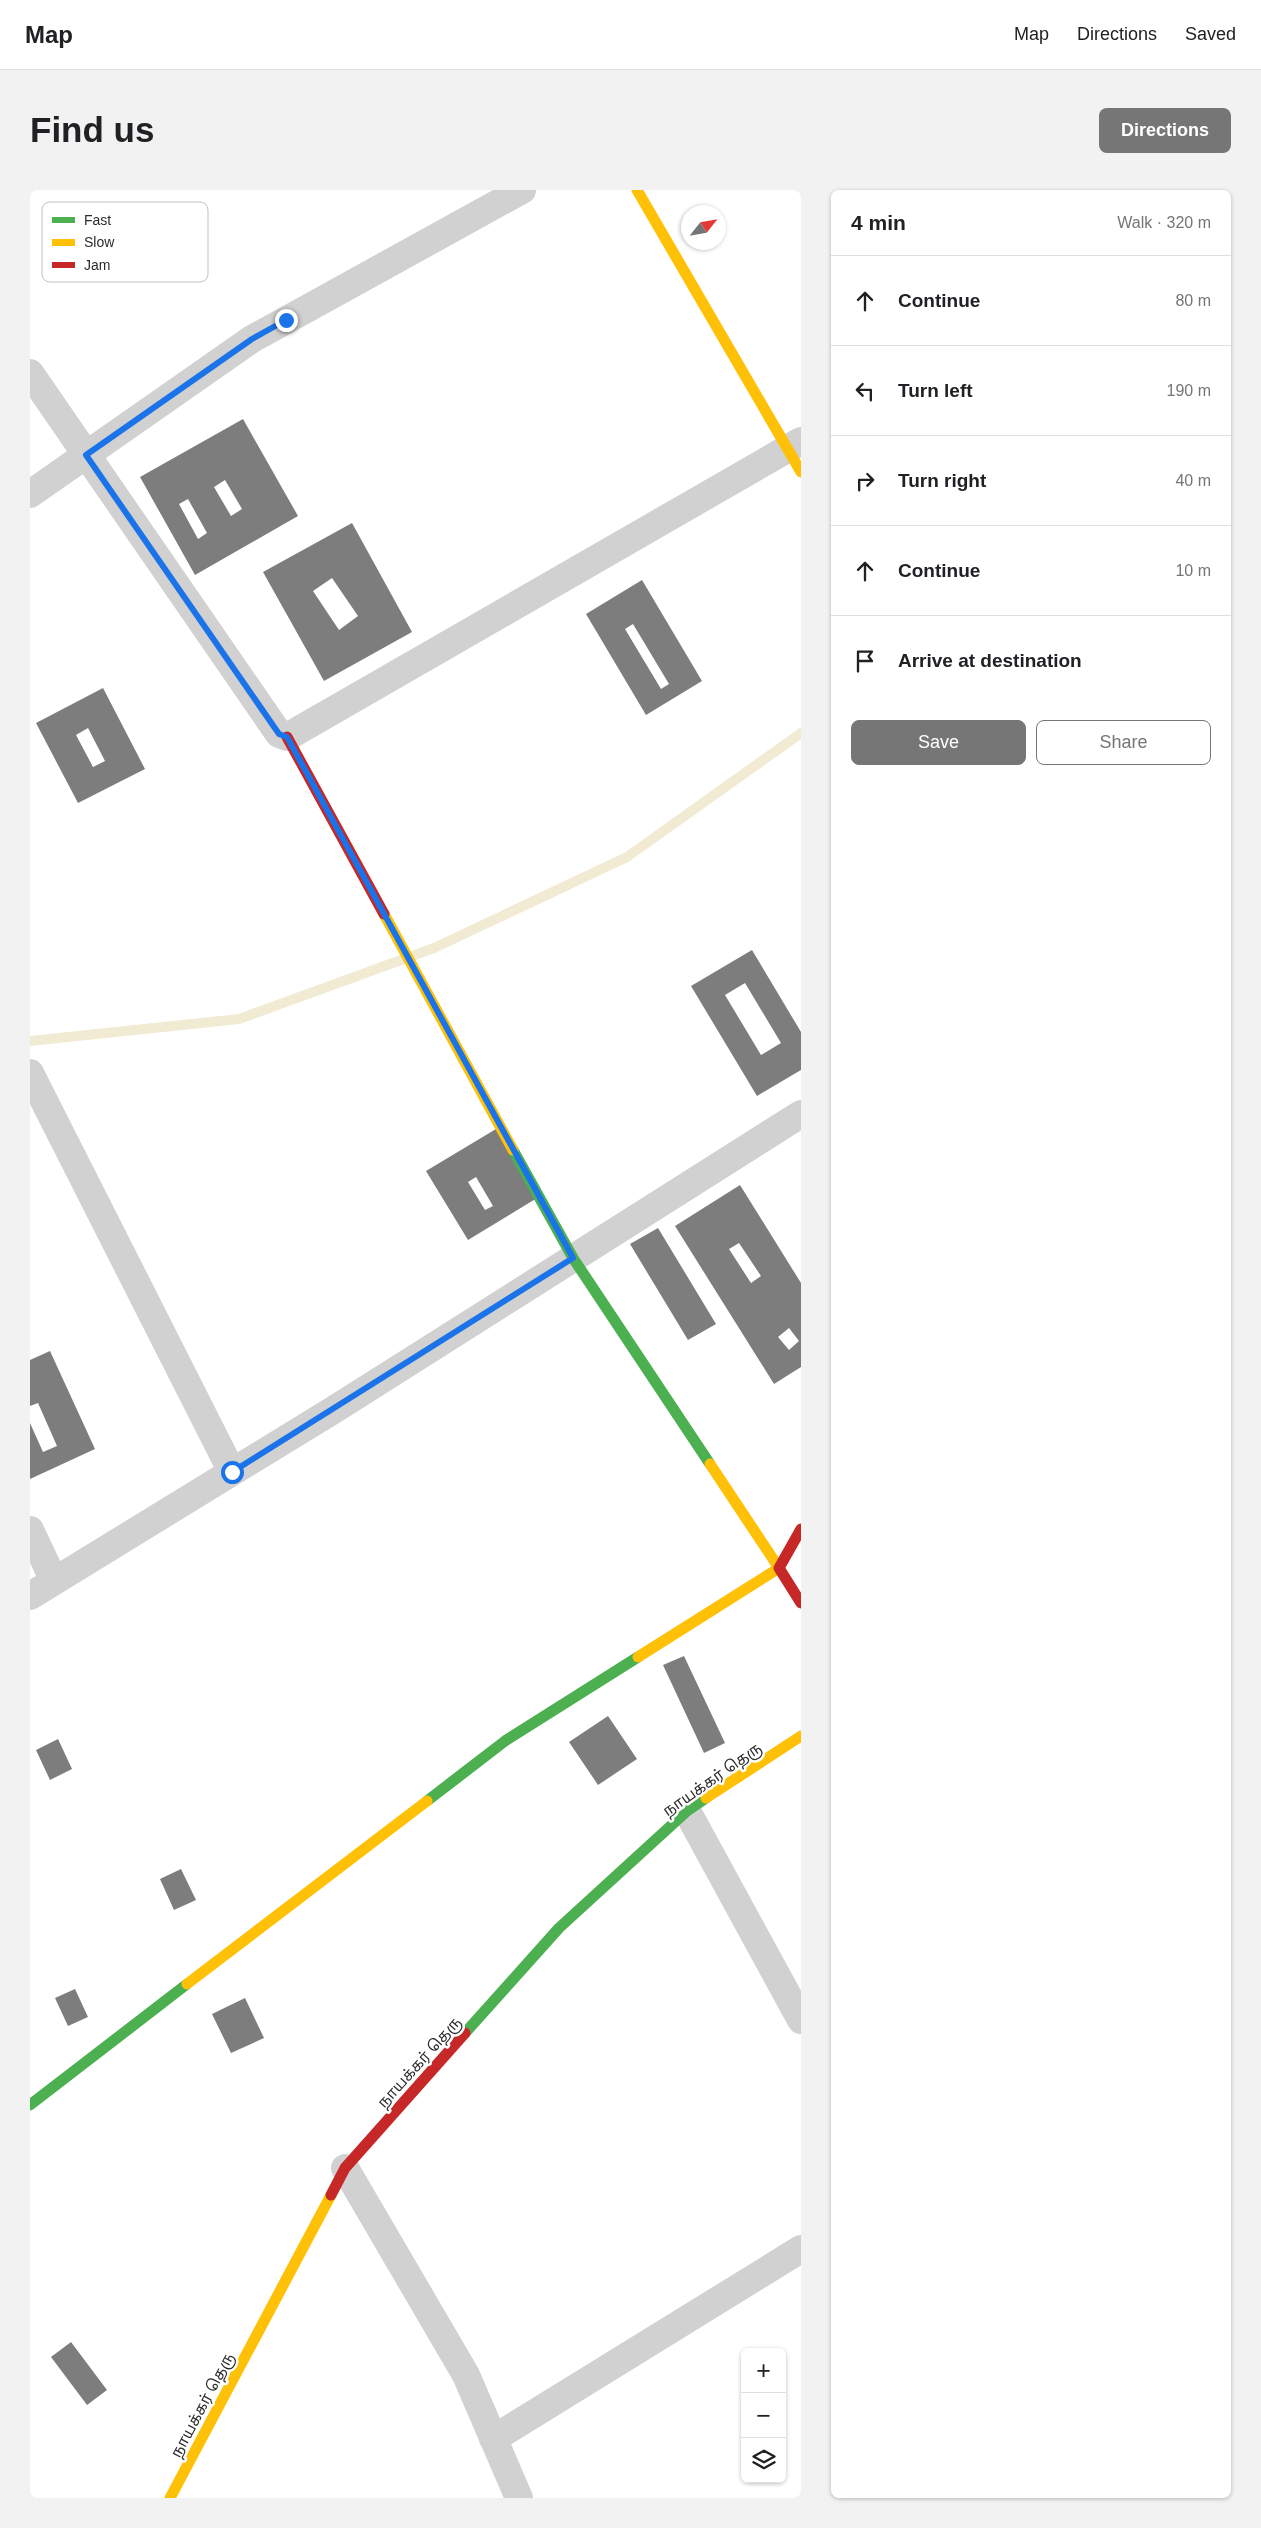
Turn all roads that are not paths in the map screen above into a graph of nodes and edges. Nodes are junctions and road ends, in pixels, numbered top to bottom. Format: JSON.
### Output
{"nodes":[{"id":1,"x":522,"y":190,"type":"edge"},
{"id":2,"x":638,"y":190,"type":"edge"},
{"id":3,"x":30,"y":373,"type":"edge"},
{"id":4,"x":797,"y":454,"type":"edge"},
{"id":5,"x":86,"y":455,"type":"junction"},
{"id":6,"x":30,"y":494,"type":"edge"},
{"id":7,"x":287,"y":737,"type":"junction"},
{"id":8,"x":30,"y":1073,"type":"edge"},
{"id":9,"x":801,"y":1114,"type":"edge"},
{"id":10,"x":573,"y":1258,"type":"junction"},
{"id":11,"x":232,"y":1472,"type":"junction"},
{"id":12,"x":801,"y":1529,"type":"edge"},
{"id":13,"x":30,"y":1530,"type":"edge"},
{"id":14,"x":779,"y":1568,"type":"junction"},
{"id":15,"x":54,"y":1581,"type":"junction"},
{"id":16,"x":30,"y":1596,"type":"edge"},
{"id":17,"x":801,"y":1602,"type":"edge"},
{"id":18,"x":801,"y":1736,"type":"edge"},
{"id":19,"x":687,"y":1811,"type":"junction"},
{"id":20,"x":801,"y":2020,"type":"edge"},
{"id":21,"x":30,"y":2105,"type":"edge"},
{"id":22,"x":345,"y":2168,"type":"junction"},
{"id":23,"x":801,"y":2249,"type":"edge"},
{"id":24,"x":493,"y":2439,"type":"junction"},
{"id":25,"x":170,"y":2498,"type":"edge"},
{"id":26,"x":519,"y":2498,"type":"edge"}],
"edges":[{"from":1,"to":5,"type":"street"},
{"from":2,"to":4,"type":"street"},
{"from":3,"to":5,"type":"street"},
{"from":4,"to":7,"type":"street"},
{"from":5,"to":6,"type":"street"},
{"from":5,"to":7,"type":"street"},
{"from":7,"to":10,"type":"street"},
{"from":8,"to":11,"type":"street"},
{"from":9,"to":10,"type":"street"},
{"from":10,"to":11,"type":"street"},
{"from":10,"to":14,"type":"street"},
{"from":11,"to":15,"type":"street"},
{"from":12,"to":14,"type":"street"},
{"from":13,"to":15,"type":"street"},
{"from":14,"to":17,"type":"street"},
{"from":14,"to":21,"type":"street"},
{"from":15,"to":16,"type":"street"},
{"from":18,"to":19,"type":"street","name":"நாயக்கர் தெரு"},
{"from":19,"to":20,"type":"street"},
{"from":19,"to":22,"type":"street","name":"நாயக்கர் தெரு"},
{"from":22,"to":24,"type":"street"},
{"from":22,"to":25,"type":"street","name":"நாயக்கர் தெரு"},
{"from":23,"to":24,"type":"street"},
{"from":24,"to":26,"type":"street"}]}
